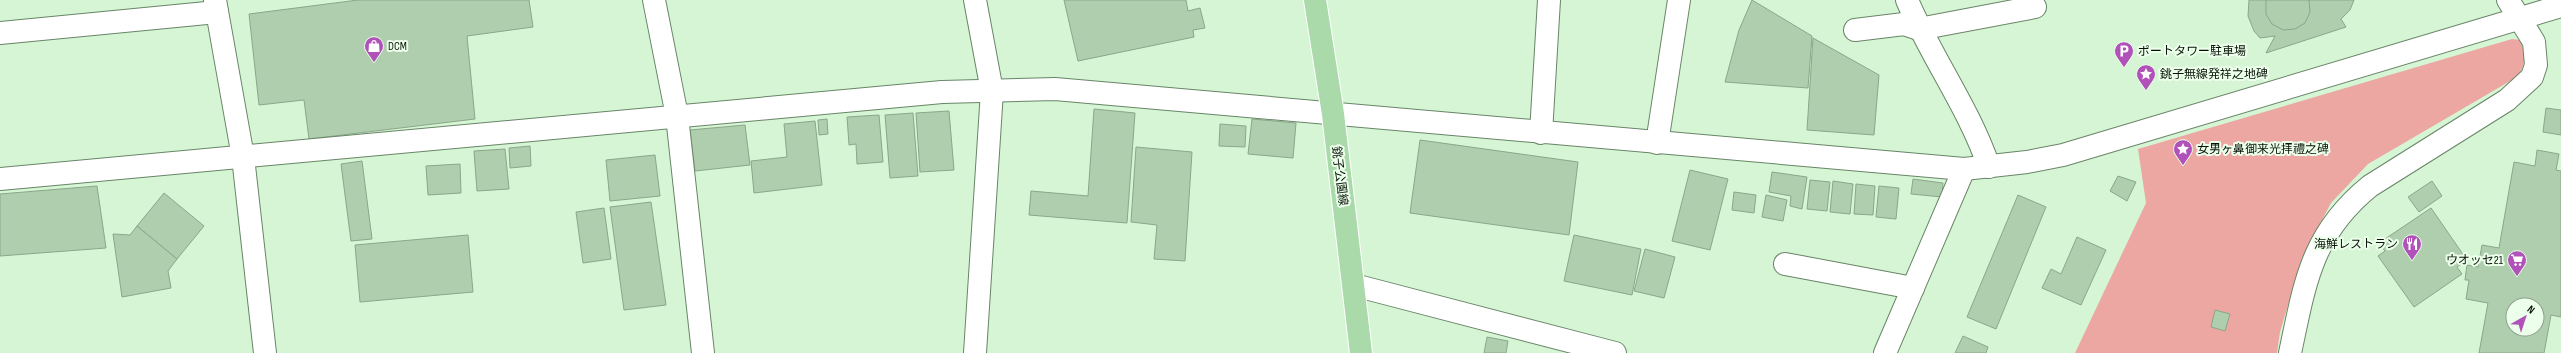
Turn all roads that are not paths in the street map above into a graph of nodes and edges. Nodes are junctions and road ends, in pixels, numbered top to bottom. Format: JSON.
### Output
{"nodes":[{"id":1,"x":654,"y":0,"type":"edge"},
{"id":2,"x":975,"y":0,"type":"edge"},
{"id":3,"x":1315,"y":0,"type":"edge"},
{"id":4,"x":1549,"y":0,"type":"edge"},
{"id":5,"x":1679,"y":0,"type":"edge"},
{"id":6,"x":1907,"y":0,"type":"edge"},
{"id":7,"x":2508,"y":0,"type":"edge"},
{"id":8,"x":216,"y":6,"type":"edge"},
{"id":9,"x":2561,"y":6,"type":"edge"},
{"id":10,"x":2035,"y":7,"type":"dead end"},
{"id":11,"x":2521,"y":18,"type":"junction"},
{"id":12,"x":1919,"y":29,"type":"junction"},
{"id":13,"x":1855,"y":30,"type":"dead end"},
{"id":14,"x":0,"y":34,"type":"edge"},
{"id":15,"x":992,"y":91,"type":"junction"},
{"id":16,"x":1333,"y":114,"type":"junction"},
{"id":17,"x":676,"y":116,"type":"junction"},
{"id":18,"x":1541,"y":133,"type":"junction"},
{"id":19,"x":1656,"y":144,"type":"junction"},
{"id":20,"x":243,"y":156,"type":"junction"},
{"id":21,"x":1988,"y":167,"type":"junction"},
{"id":22,"x":1964,"y":169,"type":"junction"},
{"id":23,"x":0,"y":179,"type":"edge"},
{"id":24,"x":1785,"y":264,"type":"dead end"},
{"id":25,"x":1354,"y":285,"type":"junction"},
{"id":26,"x":1913,"y":288,"type":"junction"},
{"id":27,"x":265,"y":353,"type":"edge"},
{"id":28,"x":703,"y":353,"type":"edge"},
{"id":29,"x":975,"y":353,"type":"edge"},
{"id":30,"x":1361,"y":353,"type":"edge"},
{"id":31,"x":1615,"y":353,"type":"edge"},
{"id":32,"x":1885,"y":353,"type":"edge"},
{"id":33,"x":2290,"y":353,"type":"edge"}],
"edges":[{"from":1,"to":17,"type":"street"},
{"from":2,"to":15,"type":"street"},
{"from":3,"to":16,"type":"main road","name":"銚子公園線"},
{"from":4,"to":18,"type":"street"},
{"from":5,"to":19,"type":"street"},
{"from":6,"to":12,"type":"street"},
{"from":7,"to":11,"type":"street"},
{"from":8,"to":14,"type":"street"},
{"from":8,"to":20,"type":"street"},
{"from":9,"to":11,"type":"street"},
{"from":10,"to":12,"type":"street"},
{"from":11,"to":21,"type":"street"},
{"from":11,"to":33,"type":"street"},
{"from":12,"to":13,"type":"street"},
{"from":12,"to":21,"type":"street"},
{"from":15,"to":16,"type":"street"},
{"from":15,"to":17,"type":"street"},
{"from":15,"to":29,"type":"street"},
{"from":16,"to":18,"type":"street"},
{"from":16,"to":25,"type":"main road","name":"銚子公園線"},
{"from":17,"to":20,"type":"street"},
{"from":17,"to":28,"type":"street"},
{"from":18,"to":19,"type":"street"},
{"from":19,"to":22,"type":"street"},
{"from":20,"to":23,"type":"street"},
{"from":20,"to":27,"type":"street"},
{"from":21,"to":22,"type":"street"},
{"from":22,"to":26,"type":"street"},
{"from":24,"to":26,"type":"street"},
{"from":25,"to":30,"type":"main road","name":"銚子公園線"},
{"from":25,"to":31,"type":"street"},
{"from":26,"to":32,"type":"street"}]}
